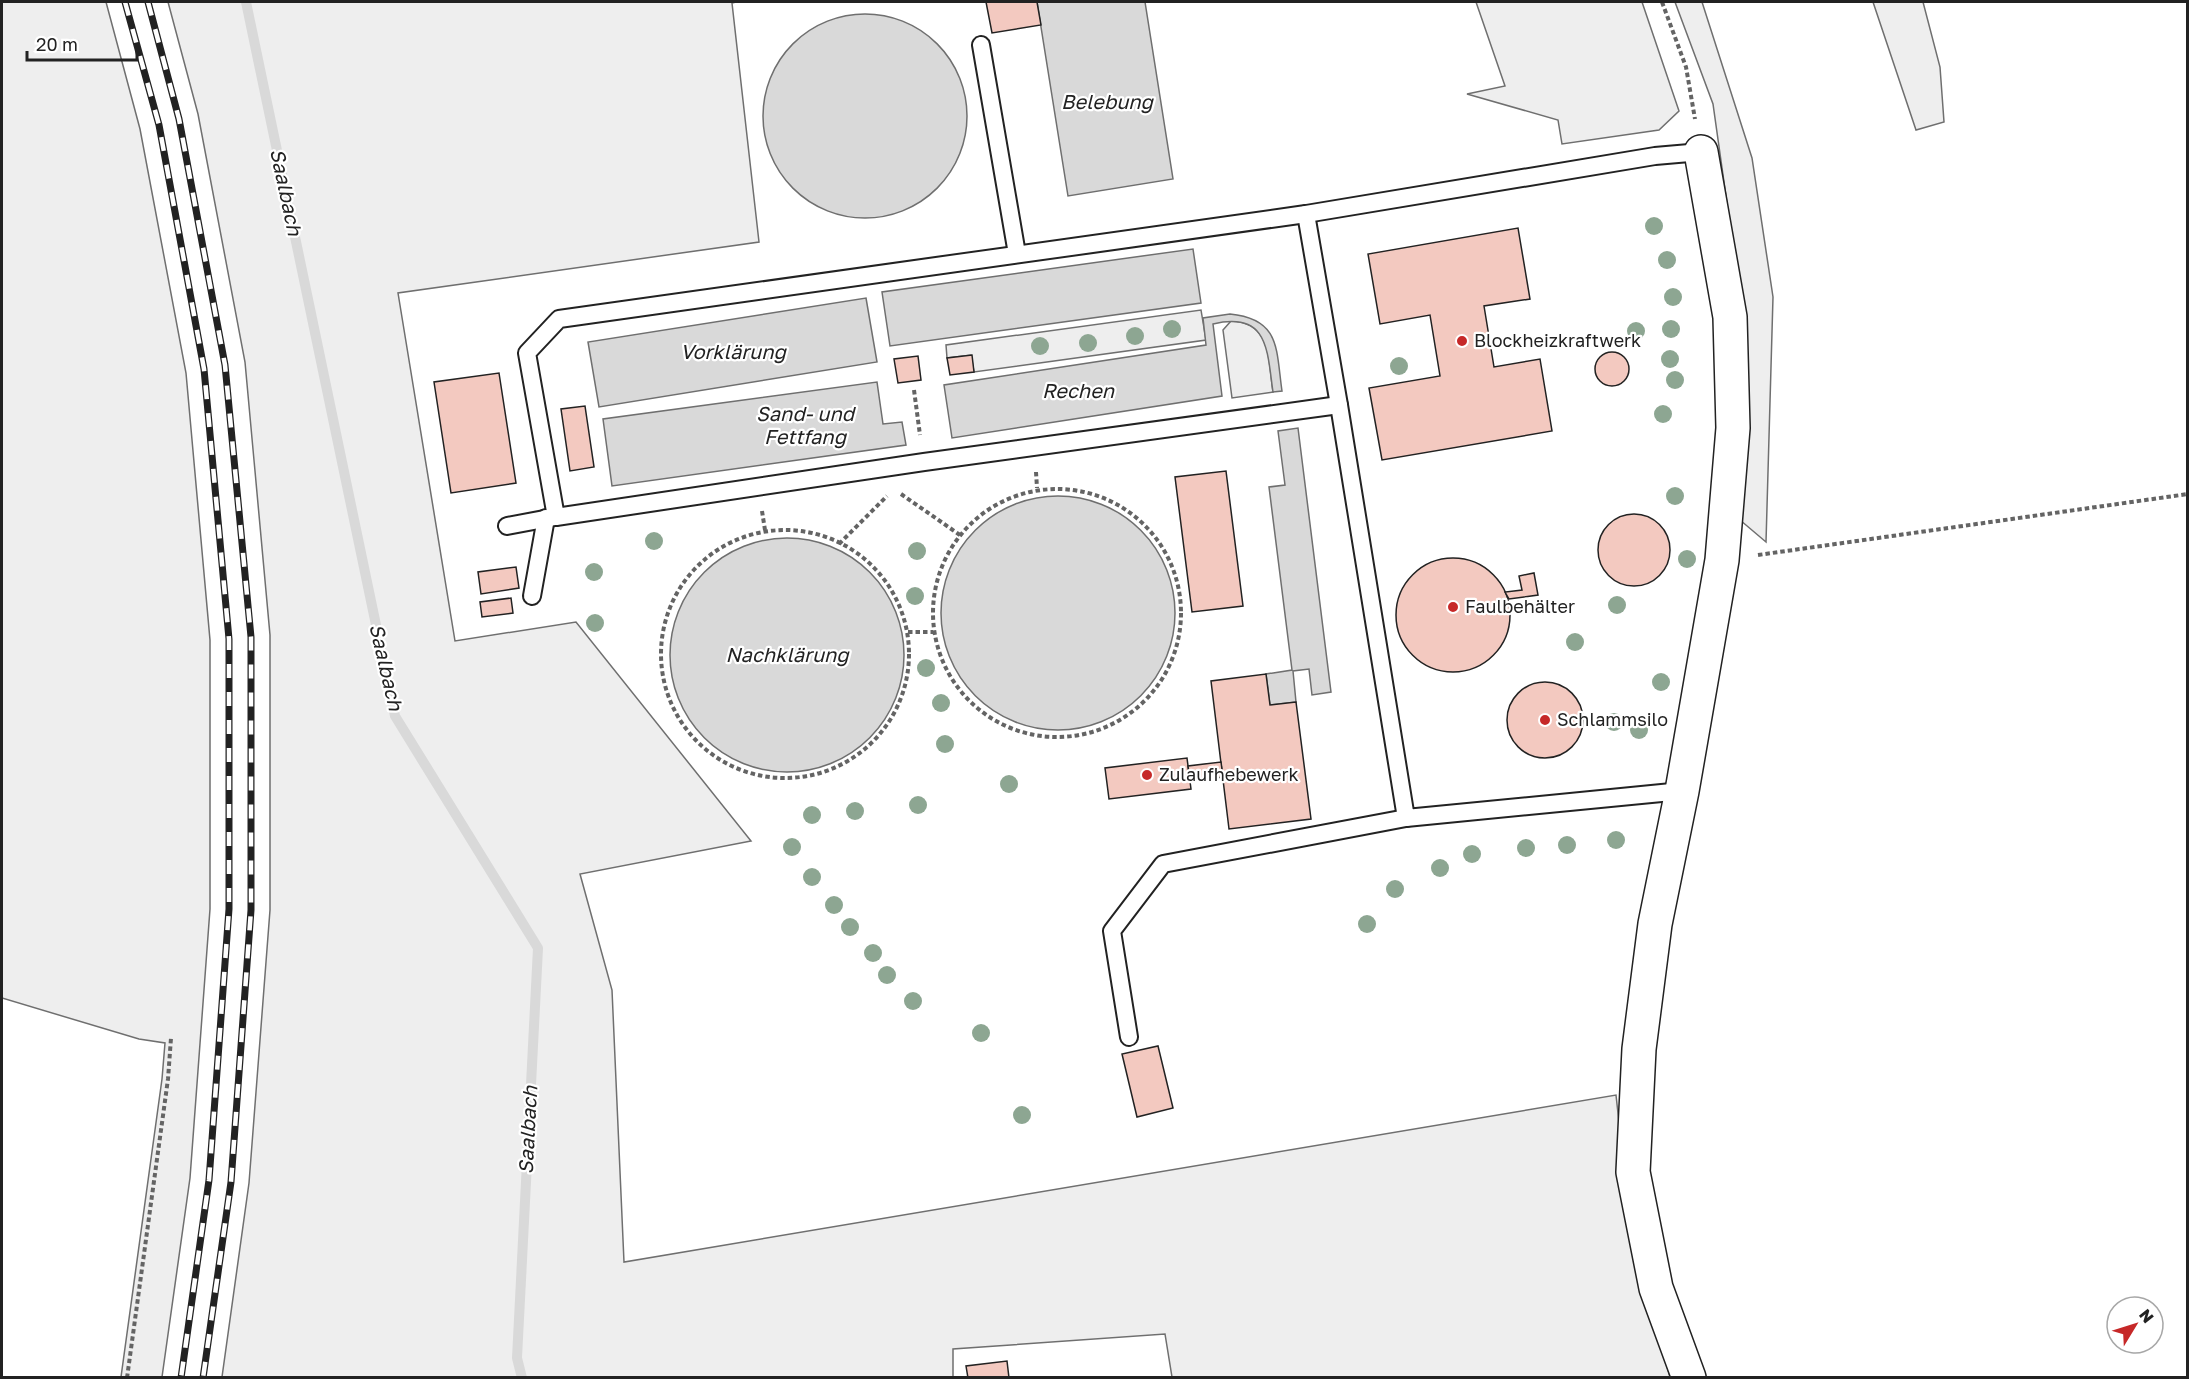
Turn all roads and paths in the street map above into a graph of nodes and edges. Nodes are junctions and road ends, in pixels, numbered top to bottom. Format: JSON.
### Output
{"nodes":[{"id":1,"x":1662,"y":2,"type":"edge"},
{"id":2,"x":981,"y":45,"type":"dead end"},
{"id":3,"x":1701,"y":152,"type":"junction"},
{"id":4,"x":1306,"y":214,"type":"junction"},
{"id":5,"x":1017,"y":255,"type":"junction"},
{"id":6,"x":914,"y":390,"type":"dead end"},
{"id":7,"x":1339,"y":405,"type":"junction"},
{"id":8,"x":924,"y":462,"type":"junction"},
{"id":9,"x":2187,"y":494,"type":"edge"},
{"id":10,"x":551,"y":518,"type":"junction"},
{"id":11,"x":507,"y":526,"type":"dead end"},
{"id":12,"x":960,"y":535,"type":"junction"},
{"id":13,"x":839,"y":544,"type":"junction"},
{"id":14,"x":1722,"y":560,"type":"junction"},
{"id":15,"x":532,"y":596,"type":"dead end"},
{"id":16,"x":908,"y":632,"type":"junction"},
{"id":17,"x":933,"y":632,"type":"junction"},
{"id":18,"x":1682,"y":790,"type":"junction"},
{"id":19,"x":1406,"y":818,"type":"junction"},
{"id":20,"x":1129,"y":1037,"type":"dead end"},
{"id":21,"x":171,"y":1038,"type":"dead end"},
{"id":22,"x":127,"y":1377,"type":"edge"},
{"id":23,"x":1460,"y":1377,"type":"edge"},
{"id":24,"x":1483,"y":1377,"type":"edge"},
{"id":25,"x":1689,"y":1377,"type":"edge"}],
"edges":[{"from":1,"to":3,"type":"path"},
{"from":2,"to":5,"type":"lane"},
{"from":3,"to":4,"type":"lane"},
{"from":3,"to":14,"type":"street"},
{"from":4,"to":5,"type":"lane"},
{"from":4,"to":7,"type":"lane"},
{"from":5,"to":10,"type":"lane"},
{"from":6,"to":8,"type":"path"},
{"from":7,"to":8,"type":"lane"},
{"from":7,"to":19,"type":"lane"},
{"from":8,"to":10,"type":"lane"},
{"from":9,"to":14,"type":"path"},
{"from":10,"to":11,"type":"lane"},
{"from":10,"to":15,"type":"lane"},
{"from":12,"to":13,"type":"path"},
{"from":12,"to":17,"type":"path"},
{"from":12,"to":17,"type":"path"},
{"from":13,"to":16,"type":"path"},
{"from":13,"to":16,"type":"path"},
{"from":14,"to":18,"type":"street"},
{"from":16,"to":17,"type":"path"},
{"from":18,"to":19,"type":"lane"},
{"from":18,"to":25,"type":"street"},
{"from":19,"to":20,"type":"lane"},
{"from":21,"to":22,"type":"path"},
{"from":23,"to":24,"type":"path"}]}
